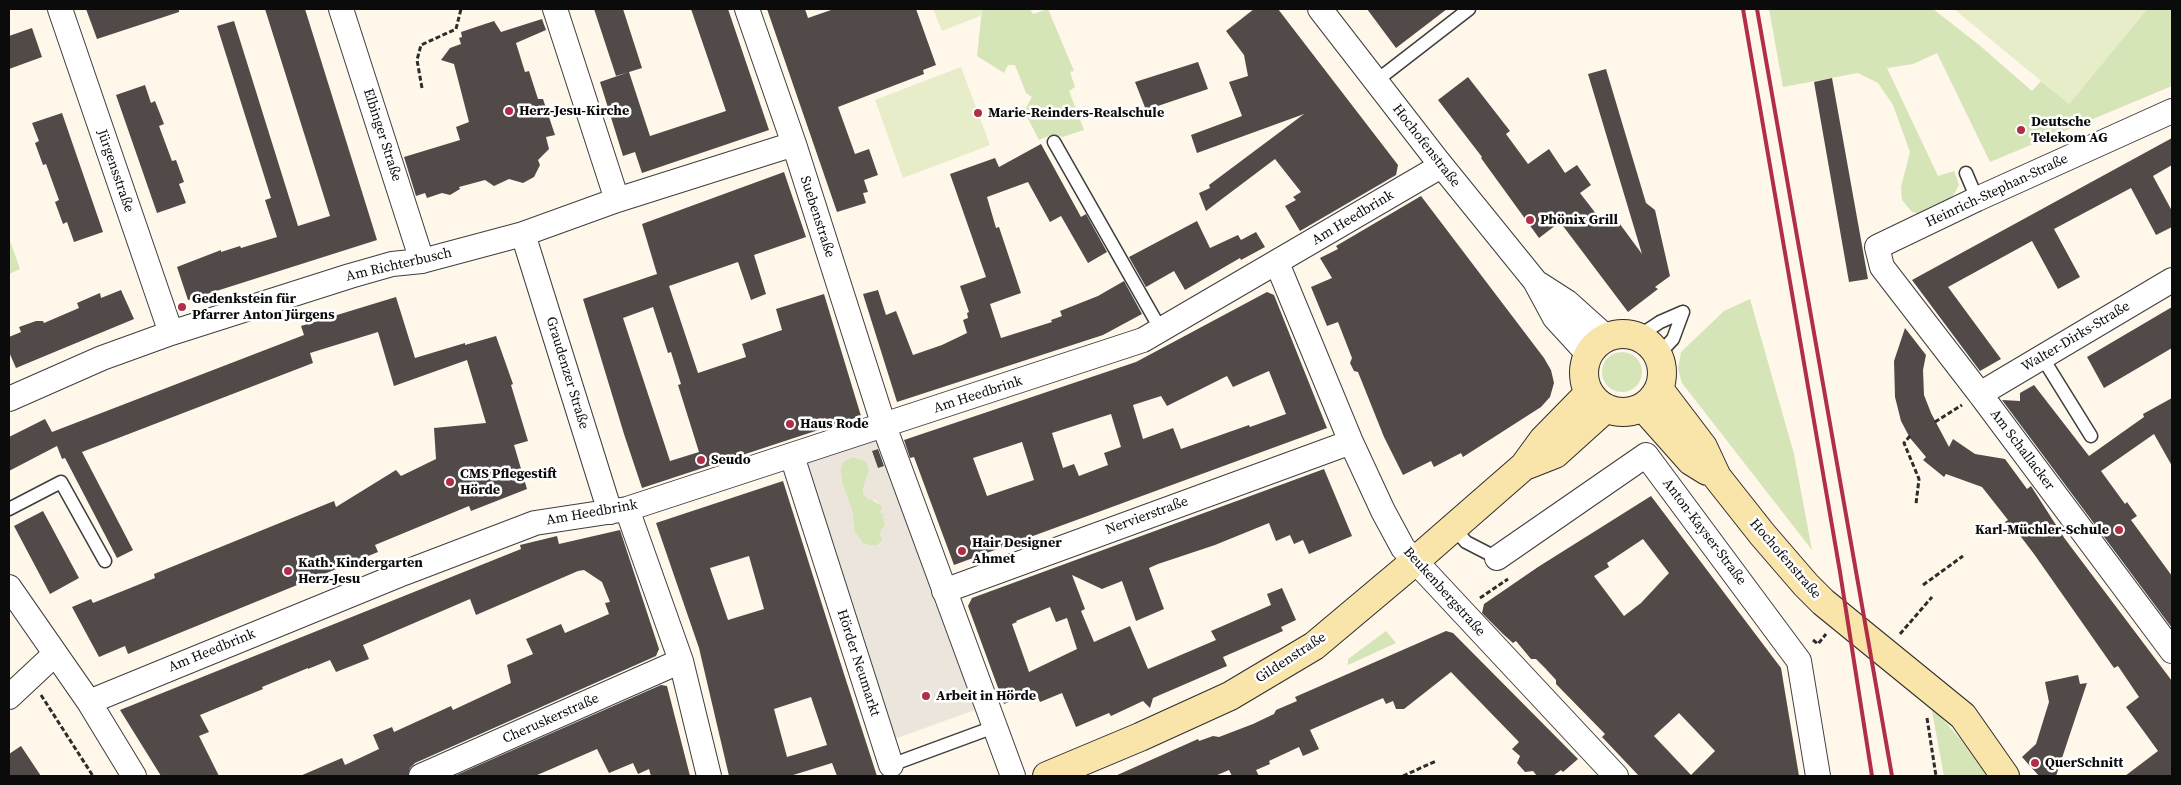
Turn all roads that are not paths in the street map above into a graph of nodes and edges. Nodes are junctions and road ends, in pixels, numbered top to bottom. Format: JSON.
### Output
{"nodes":[{"id":1,"x":60,"y":9,"type":"edge"},
{"id":2,"x":341,"y":9,"type":"edge"},
{"id":3,"x":554,"y":9,"type":"edge"},
{"id":4,"x":747,"y":9,"type":"edge"},
{"id":5,"x":1320,"y":9,"type":"edge"},
{"id":6,"x":1469,"y":9,"type":"edge"},
{"id":7,"x":1376,"y":81,"type":"junction"},
{"id":8,"x":2172,"y":111,"type":"edge"},
{"id":9,"x":1054,"y":142,"type":"dead end"},
{"id":10,"x":794,"y":144,"type":"junction"},
{"id":11,"x":1441,"y":166,"type":"junction"},
{"id":12,"x":1966,"y":172,"type":"dead end"},
{"id":13,"x":1977,"y":199,"type":"junction"},
{"id":14,"x":617,"y":200,"type":"junction"},
{"id":15,"x":523,"y":234,"type":"junction"},
{"id":16,"x":1875,"y":240,"type":"joint"},
{"id":17,"x":422,"y":261,"type":"junction"},
{"id":18,"x":1277,"y":263,"type":"junction"},
{"id":19,"x":2172,"y":280,"type":"edge"},
{"id":20,"x":1160,"y":330,"type":"junction"},
{"id":21,"x":171,"y":333,"type":"junction"},
{"id":22,"x":1638,"y":336,"type":"junction"},
{"id":23,"x":1597,"y":346,"type":"junction"},
{"id":24,"x":1658,"y":355,"type":"junction"},
{"id":25,"x":2042,"y":357,"type":"junction"},
{"id":26,"x":1980,"y":394,"type":"junction"},
{"id":27,"x":1651,"y":398,"type":"junction"},
{"id":28,"x":9,"y":399,"type":"edge"},
{"id":29,"x":1598,"y":401,"type":"junction"},
{"id":30,"x":884,"y":426,"type":"junction"},
{"id":31,"x":2091,"y":436,"type":"dead end"},
{"id":32,"x":1351,"y":442,"type":"junction"},
{"id":33,"x":792,"y":456,"type":"junction"},
{"id":34,"x":9,"y":509,"type":"edge"},
{"id":35,"x":618,"y":510,"type":"junction"},
{"id":36,"x":1454,"y":528,"type":"junction"},
{"id":37,"x":1497,"y":558,"type":"joint"},
{"id":38,"x":105,"y":561,"type":"dead end"},
{"id":39,"x":1414,"y":562,"type":"junction"},
{"id":40,"x":9,"y":587,"type":"edge"},
{"id":41,"x":944,"y":591,"type":"junction"},
{"id":42,"x":2172,"y":651,"type":"edge"},
{"id":43,"x":56,"y":654,"type":"junction"},
{"id":44,"x":680,"y":661,"type":"junction"},
{"id":45,"x":9,"y":697,"type":"edge"},
{"id":46,"x":89,"y":702,"type":"junction"},
{"id":47,"x":994,"y":727,"type":"junction"},
{"id":48,"x":891,"y":765,"type":"joint"},
{"id":49,"x":134,"y":776,"type":"edge"},
{"id":50,"x":420,"y":776,"type":"edge"},
{"id":51,"x":709,"y":776,"type":"edge"},
{"id":52,"x":1013,"y":776,"type":"edge"},
{"id":53,"x":1047,"y":776,"type":"edge"},
{"id":54,"x":1616,"y":776,"type":"edge"},
{"id":55,"x":1818,"y":776,"type":"edge"},
{"id":56,"x":2005,"y":776,"type":"edge"}],
"edges":[{"from":1,"to":21,"type":"street","name":"Jürgensstraße"},
{"from":2,"to":17,"type":"street","name":"Elbinger Straße"},
{"from":3,"to":14,"type":"street"},
{"from":4,"to":10,"type":"street","name":"Suebenstraße"},
{"from":5,"to":7,"type":"street","name":"Hochofenstraße"},
{"from":6,"to":7,"type":"lane"},
{"from":7,"to":11,"type":"street","name":"Hochofenstraße"},
{"from":8,"to":13,"type":"street","name":"Heinrich-Stephan-Straße"},
{"from":9,"to":20,"type":"lane"},
{"from":10,"to":14,"type":"street","name":"Am Richterbusch"},
{"from":10,"to":30,"type":"street","name":"Suebenstraße"},
{"from":11,"to":18,"type":"street","name":"Am Heedbrink"},
{"from":11,"to":23,"type":"street","name":"Hochofenstraße"},
{"from":12,"to":13,"type":"lane"},
{"from":13,"to":16,"type":"street","name":"Heinrich-Stephan-Straße"},
{"from":14,"to":15,"type":"street","name":"Am Richterbusch"},
{"from":15,"to":17,"type":"street","name":"Am Richterbusch"},
{"from":15,"to":35,"type":"street","name":"Graudenzer Straße"},
{"from":16,"to":26,"type":"street","name":"Am Schallacker"},
{"from":17,"to":21,"type":"street","name":"Am Richterbusch"},
{"from":18,"to":20,"type":"street","name":"Am Heedbrink"},
{"from":18,"to":32,"type":"street","name":"Beukenbergstraße"},
{"from":19,"to":25,"type":"street","name":"Walter-Dirks-Straße"},
{"from":20,"to":30,"type":"street","name":"Am Heedbrink"},
{"from":21,"to":28,"type":"street","name":"Am Richterbusch"},
{"from":22,"to":23,"type":"main road"},
{"from":22,"to":24,"type":"main road"},
{"from":22,"to":24,"type":"lane"},
{"from":23,"to":29,"type":"main road"},
{"from":24,"to":27,"type":"main road"},
{"from":25,"to":26,"type":"street","name":"Walter-Dirks-Straße"},
{"from":25,"to":31,"type":"lane"},
{"from":26,"to":42,"type":"street","name":"Am Schallacker"},
{"from":27,"to":29,"type":"main road"},
{"from":27,"to":56,"type":"main road","name":"Hochofenstraße"},
{"from":29,"to":36,"type":"main road","name":"Gildenstraße"},
{"from":30,"to":33,"type":"street","name":"Am Heedbrink"},
{"from":30,"to":41,"type":"street"},
{"from":32,"to":39,"type":"street","name":"Beukenbergstraße"},
{"from":32,"to":41,"type":"street","name":"Nervierstraße"},
{"from":33,"to":35,"type":"street","name":"Am Heedbrink"},
{"from":33,"to":48,"type":"street","name":"Hörder Neumarkt"},
{"from":34,"to":38,"type":"lane"},
{"from":35,"to":44,"type":"street","name":"Graudenzer Straße"},
{"from":35,"to":46,"type":"street","name":"Am Heedbrink"},
{"from":36,"to":37,"type":"lane"},
{"from":36,"to":39,"type":"main road","name":"Gildenstraße"},
{"from":37,"to":55,"type":"street","name":"Anton-Kayser-Straße"},
{"from":39,"to":53,"type":"main road","name":"Gildenstraße"},
{"from":39,"to":54,"type":"street","name":"Beukenbergstraße"},
{"from":40,"to":43,"type":"street"},
{"from":41,"to":47,"type":"street"},
{"from":43,"to":45,"type":"street"},
{"from":43,"to":46,"type":"street"},
{"from":44,"to":50,"type":"street","name":"Cheruskerstraße"},
{"from":44,"to":51,"type":"street","name":"Graudenzer Straße"},
{"from":46,"to":49,"type":"street"},
{"from":47,"to":48,"type":"lane","name":"Hörder Neumarkt"},
{"from":47,"to":52,"type":"street"}]}
